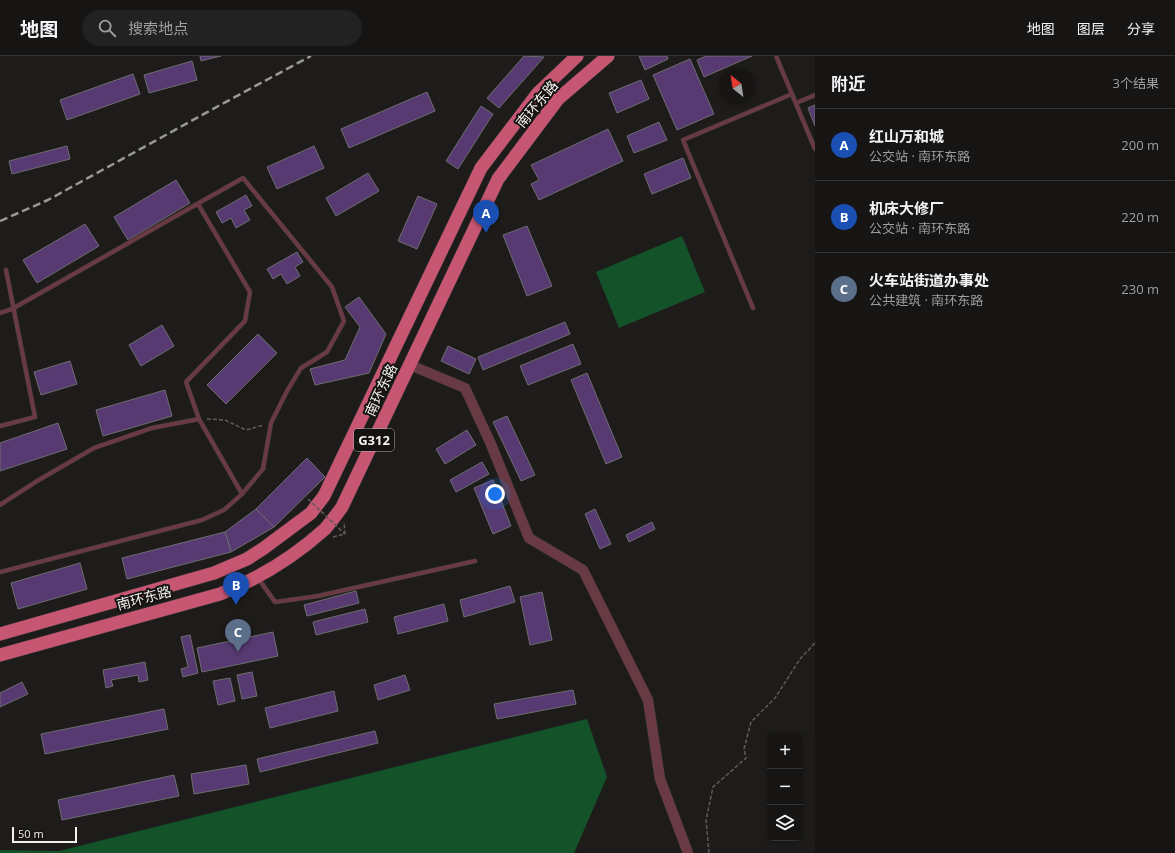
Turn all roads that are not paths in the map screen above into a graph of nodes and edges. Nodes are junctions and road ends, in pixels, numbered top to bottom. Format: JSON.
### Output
{"nodes":[{"id":1,"x":577,"y":56,"type":"edge"},
{"id":2,"x":608,"y":56,"type":"edge"},
{"id":3,"x":776,"y":56,"type":"edge"},
{"id":4,"x":792,"y":94,"type":"junction"},
{"id":5,"x":815,"y":96,"type":"edge"},
{"id":6,"x":796,"y":103,"type":"junction"},
{"id":7,"x":815,"y":149,"type":"edge"},
{"id":8,"x":198,"y":204,"type":"junction"},
{"id":9,"x":6,"y":270,"type":"dead end"},
{"id":10,"x":753,"y":308,"type":"dead end"},
{"id":11,"x":12,"y":309,"type":"junction"},
{"id":12,"x":0,"y":313,"type":"edge"},
{"id":13,"x":410,"y":365,"type":"junction"},
{"id":14,"x":199,"y":419,"type":"junction"},
{"id":15,"x":0,"y":426,"type":"edge"},
{"id":16,"x":242,"y":494,"type":"junction"},
{"id":17,"x":0,"y":505,"type":"edge"},
{"id":18,"x":475,"y":561,"type":"dead end"},
{"id":19,"x":0,"y":572,"type":"edge"},
{"id":20,"x":257,"y":577,"type":"junction"},
{"id":21,"x":0,"y":634,"type":"edge"},
{"id":22,"x":0,"y":655,"type":"edge"},
{"id":23,"x":688,"y":853,"type":"edge"}],
"edges":[{"from":1,"to":21,"type":"highway","name":"南环东路","number":"G312"},
{"from":2,"to":13,"type":"highway","name":"南环东路","number":"G312"},
{"from":3,"to":4,"type":"lane"},
{"from":4,"to":6,"type":"lane"},
{"from":4,"to":10,"type":"lane"},
{"from":5,"to":6,"type":"lane"},
{"from":6,"to":7,"type":"lane"},
{"from":8,"to":11,"type":"lane"},
{"from":8,"to":14,"type":"lane"},
{"from":8,"to":16,"type":"lane"},
{"from":9,"to":11,"type":"lane"},
{"from":11,"to":12,"type":"lane"},
{"from":11,"to":15,"type":"lane"},
{"from":13,"to":20,"type":"highway","name":"南环东路","number":"G312"},
{"from":13,"to":23,"type":"street"},
{"from":14,"to":16,"type":"lane"},
{"from":14,"to":17,"type":"lane"},
{"from":16,"to":19,"type":"lane"},
{"from":18,"to":20,"type":"lane"},
{"from":20,"to":22,"type":"highway","name":"南环东路","number":"G312"}]}
